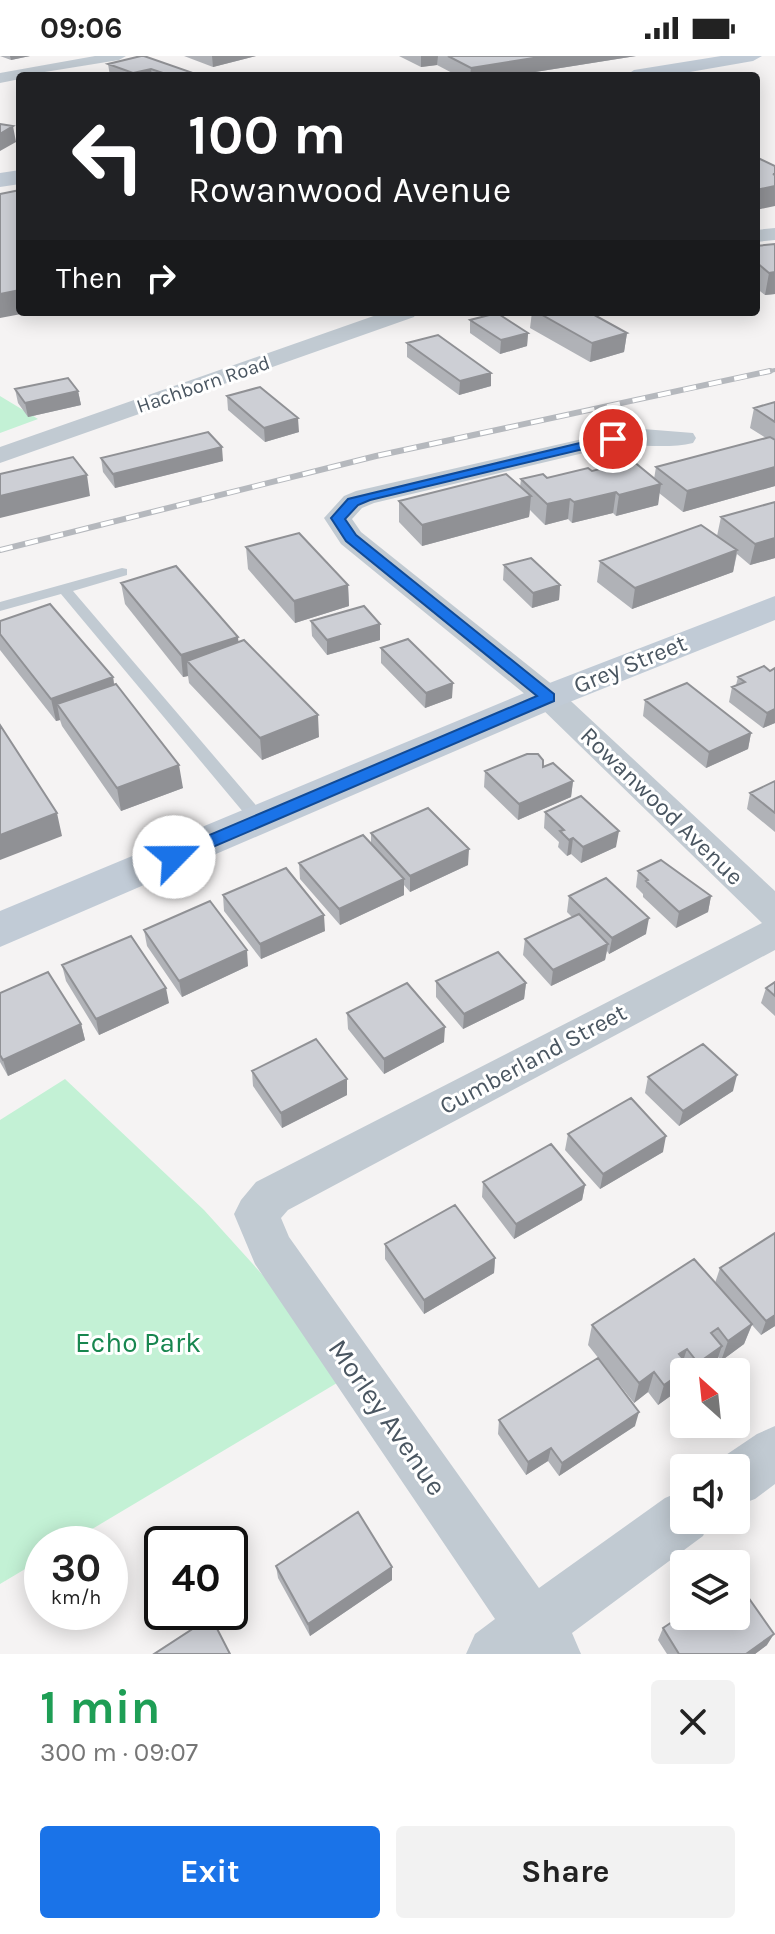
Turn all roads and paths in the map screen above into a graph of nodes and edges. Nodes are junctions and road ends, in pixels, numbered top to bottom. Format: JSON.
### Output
{"nodes":[{"id":1,"x":119,"y":56,"type":"edge"},
{"id":2,"x":753,"y":56,"type":"edge"},
{"id":3,"x":32,"y":72,"type":"edge"},
{"id":4,"x":658,"y":72,"type":"edge"},
{"id":5,"x":395,"y":316,"type":"edge"},
{"id":6,"x":684,"y":438,"type":"dead end"},
{"id":7,"x":0,"y":455,"type":"edge"},
{"id":8,"x":122,"y":572,"type":"dead end"},
{"id":9,"x":63,"y":588,"type":"junction"},
{"id":10,"x":0,"y":607,"type":"edge"},
{"id":11,"x":775,"y":607,"type":"edge"},
{"id":12,"x":548,"y":697,"type":"junction"},
{"id":13,"x":260,"y":821,"type":"junction"},
{"id":14,"x":775,"y":913,"type":"edge"},
{"id":15,"x":0,"y":930,"type":"edge"},
{"id":16,"x":775,"y":933,"type":"edge"},
{"id":17,"x":291,"y":1186,"type":"joint"},
{"id":18,"x":775,"y":1452,"type":"edge"},
{"id":19,"x":750,"y":1470,"type":"edge"},
{"id":20,"x":670,"y":1528,"type":"edge"},
{"id":21,"x":527,"y":1644,"type":"edge"}],
"edges":[{"from":1,"to":3,"type":"street"},
{"from":2,"to":4,"type":"street"},
{"from":5,"to":7,"type":"street","name":"Hachborn Road"},
{"from":6,"to":12,"type":"street","name":"Rowanwood Avenue"},
{"from":8,"to":9,"type":"lane"},
{"from":9,"to":10,"type":"lane"},
{"from":9,"to":13,"type":"lane"},
{"from":11,"to":12,"type":"street","name":"Grey Street"},
{"from":12,"to":13,"type":"street","name":"Grey Street"},
{"from":12,"to":14,"type":"street","name":"Rowanwood Avenue"},
{"from":13,"to":15,"type":"street","name":"Grey Street"},
{"from":16,"to":17,"type":"street","name":"Cumberland Street"},
{"from":17,"to":21,"type":"street","name":"Morley Avenue"},
{"from":18,"to":19,"type":"street"},
{"from":20,"to":21,"type":"street"}]}
